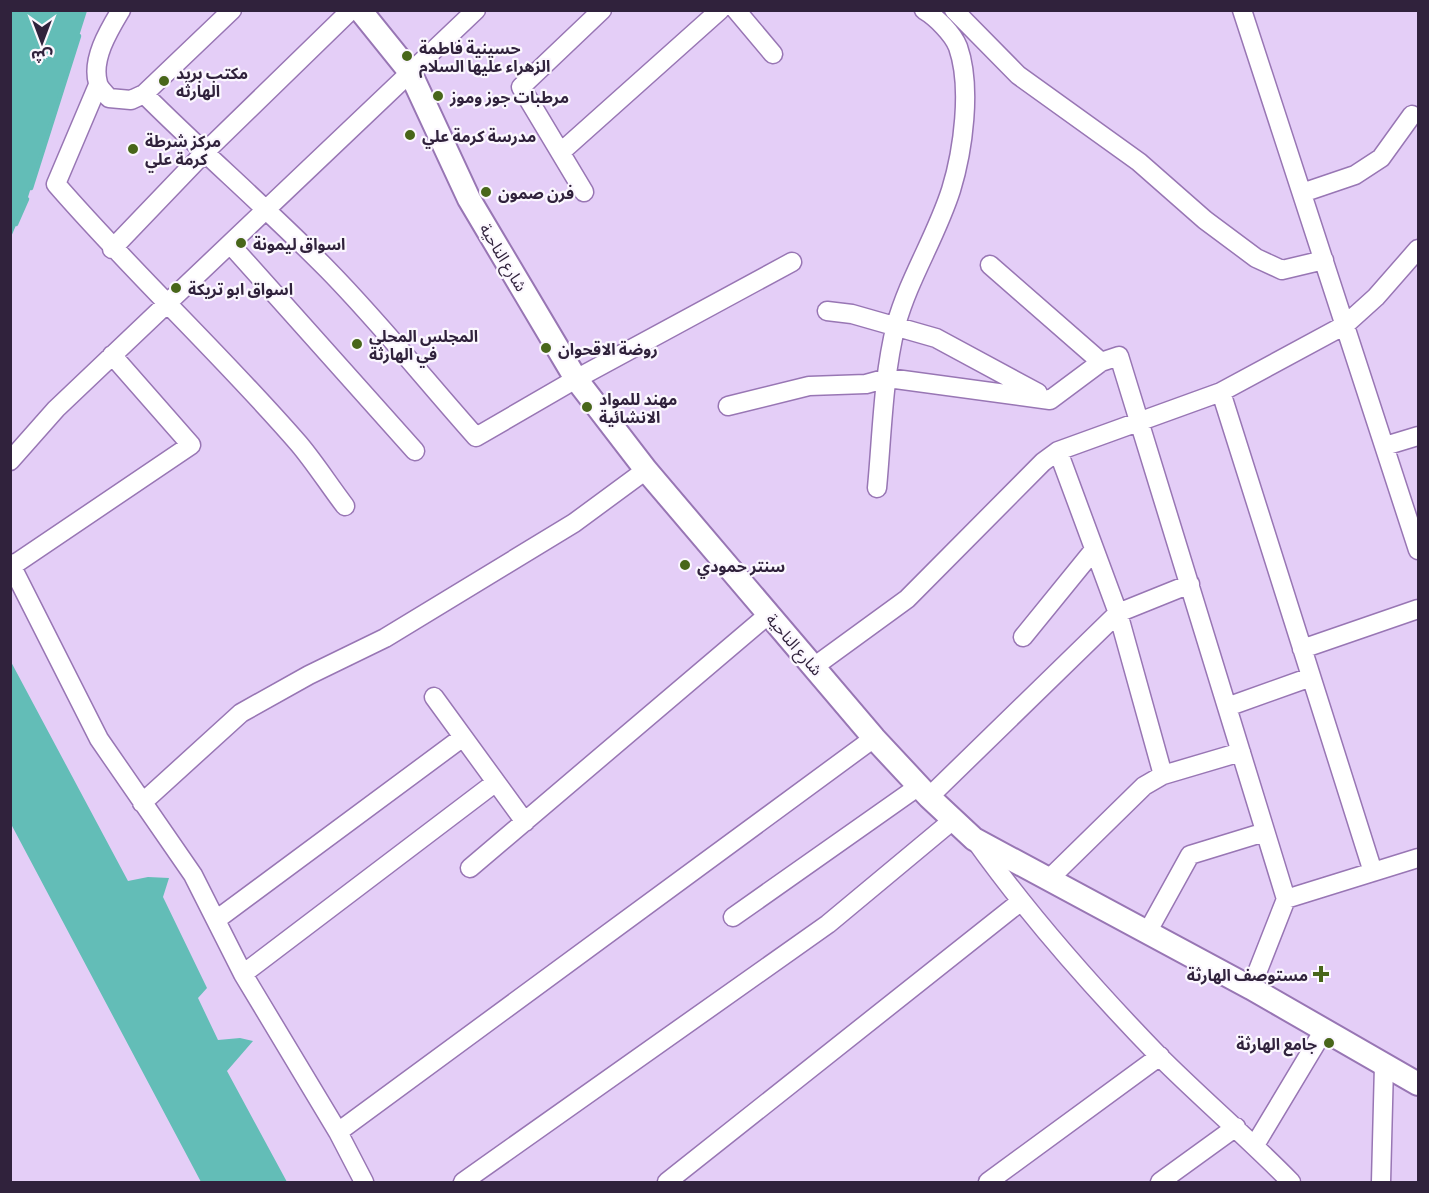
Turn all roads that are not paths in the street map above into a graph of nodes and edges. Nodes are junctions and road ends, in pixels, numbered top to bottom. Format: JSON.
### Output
{"nodes":[{"id":1,"x":121,"y":10,"type":"edge"},
{"id":2,"x":232,"y":10,"type":"edge"},
{"id":3,"x":351,"y":10,"type":"edge"},
{"id":4,"x":360,"y":10,"type":"edge"},
{"id":5,"x":476,"y":10,"type":"edge"},
{"id":6,"x":602,"y":10,"type":"edge"},
{"id":7,"x":720,"y":10,"type":"edge"},
{"id":8,"x":736,"y":10,"type":"edge"},
{"id":9,"x":924,"y":10,"type":"edge"},
{"id":10,"x":954,"y":10,"type":"edge"},
{"id":11,"x":1242,"y":10,"type":"edge"},
{"id":12,"x":773,"y":54,"type":"dead end"},
{"id":13,"x":410,"y":72,"type":"junction"},
{"id":14,"x":98,"y":85,"type":"junction"},
{"id":15,"x":144,"y":94,"type":"junction"},
{"id":16,"x":1412,"y":115,"type":"dead end"},
{"id":17,"x":561,"y":152,"type":"junction"},
{"id":18,"x":203,"y":154,"type":"junction"},
{"id":19,"x":584,"y":192,"type":"dead end"},
{"id":20,"x":1302,"y":193,"type":"junction"},
{"id":21,"x":265,"y":208,"type":"junction"},
{"id":22,"x":230,"y":244,"type":"junction"},
{"id":23,"x":112,"y":249,"type":"junction"},
{"id":24,"x":1419,"y":249,"type":"edge"},
{"id":25,"x":1324,"y":260,"type":"junction"},
{"id":26,"x":792,"y":262,"type":"dead end"},
{"id":27,"x":990,"y":265,"type":"dead end"},
{"id":28,"x":168,"y":303,"type":"junction"},
{"id":29,"x":827,"y":311,"type":"dead end"},
{"id":30,"x":896,"y":326,"type":"junction"},
{"id":31,"x":1345,"y":326,"type":"junction"},
{"id":32,"x":112,"y":355,"type":"junction"},
{"id":33,"x":1101,"y":362,"type":"junction"},
{"id":34,"x":888,"y":378,"type":"junction"},
{"id":35,"x":576,"y":379,"type":"junction"},
{"id":36,"x":1221,"y":392,"type":"junction"},
{"id":37,"x":1050,"y":400,"type":"junction"},
{"id":38,"x":728,"y":406,"type":"dead end"},
{"id":39,"x":1141,"y":423,"type":"junction"},
{"id":40,"x":1419,"y":436,"type":"edge"},
{"id":41,"x":1385,"y":446,"type":"junction"},
{"id":42,"x":415,"y":451,"type":"dead end"},
{"id":43,"x":1058,"y":451,"type":"junction"},
{"id":44,"x":10,"y":461,"type":"edge"},
{"id":45,"x":646,"y":470,"type":"junction"},
{"id":46,"x":877,"y":488,"type":"dead end"},
{"id":47,"x":345,"y":506,"type":"dead end"},
{"id":48,"x":1418,"y":549,"type":"edge"},
{"id":49,"x":1093,"y":551,"type":"junction"},
{"id":50,"x":11,"y":564,"type":"edge"},
{"id":51,"x":1190,"y":584,"type":"junction"},
{"id":52,"x":1419,"y":609,"type":"edge"},
{"id":53,"x":1118,"y":613,"type":"junction"},
{"id":54,"x":769,"y":614,"type":"junction"},
{"id":55,"x":1023,"y":637,"type":"dead end"},
{"id":56,"x":1302,"y":649,"type":"junction"},
{"id":57,"x":815,"y":666,"type":"junction"},
{"id":58,"x":1311,"y":677,"type":"junction"},
{"id":59,"x":434,"y":697,"type":"dead end"},
{"id":60,"x":1227,"y":707,"type":"junction"},
{"id":61,"x":463,"y":737,"type":"junction"},
{"id":62,"x":874,"y":738,"type":"junction"},
{"id":63,"x":1241,"y":752,"type":"junction"},
{"id":64,"x":1163,"y":775,"type":"junction"},
{"id":65,"x":496,"y":782,"type":"junction"},
{"id":66,"x":924,"y":792,"type":"junction"},
{"id":67,"x":142,"y":803,"type":"junction"},
{"id":68,"x":953,"y":820,"type":"junction"},
{"id":69,"x":525,"y":822,"type":"junction"},
{"id":70,"x":1265,"y":832,"type":"junction"},
{"id":71,"x":974,"y":839,"type":"junction"},
{"id":72,"x":1419,"y":858,"type":"edge"},
{"id":73,"x":470,"y":867,"type":"dead end"},
{"id":74,"x":1372,"y":872,"type":"junction"},
{"id":75,"x":1050,"y":878,"type":"junction"},
{"id":76,"x":1286,"y":899,"type":"junction"},
{"id":77,"x":1020,"y":902,"type":"junction"},
{"id":78,"x":733,"y":917,"type":"dead end"},
{"id":79,"x":216,"y":920,"type":"junction"},
{"id":80,"x":1148,"y":931,"type":"junction"},
{"id":81,"x":243,"y":975,"type":"junction"},
{"id":82,"x":1251,"y":987,"type":"junction"},
{"id":83,"x":1324,"y":1030,"type":"junction"},
{"id":84,"x":1160,"y":1056,"type":"junction"},
{"id":85,"x":1384,"y":1065,"type":"junction"},
{"id":86,"x":1419,"y":1084,"type":"edge"},
{"id":87,"x":1236,"y":1127,"type":"junction"},
{"id":88,"x":338,"y":1132,"type":"junction"},
{"id":89,"x":1255,"y":1145,"type":"junction"},
{"id":90,"x":364,"y":1182,"type":"edge"},
{"id":91,"x":463,"y":1182,"type":"edge"},
{"id":92,"x":667,"y":1182,"type":"edge"},
{"id":93,"x":988,"y":1182,"type":"edge"},
{"id":94,"x":1160,"y":1182,"type":"edge"},
{"id":95,"x":1291,"y":1182,"type":"edge"},
{"id":96,"x":1382,"y":1182,"type":"edge"}],
"edges":[{"from":1,"to":14,"type":"street"},
{"from":2,"to":15,"type":"street"},
{"from":3,"to":18,"type":"street"},
{"from":4,"to":13,"type":"main road","name":"شارع الناحية"},
{"from":5,"to":13,"type":"street"},
{"from":6,"to":17,"type":"street"},
{"from":7,"to":17,"type":"street"},
{"from":8,"to":12,"type":"street"},
{"from":9,"to":30,"type":"street"},
{"from":10,"to":25,"type":"street"},
{"from":11,"to":20,"type":"street"},
{"from":13,"to":21,"type":"street"},
{"from":13,"to":35,"type":"main road","name":"شارع الناحية"},
{"from":14,"to":15,"type":"street"},
{"from":14,"to":23,"type":"street"},
{"from":15,"to":18,"type":"street"},
{"from":16,"to":20,"type":"street"},
{"from":17,"to":19,"type":"street"},
{"from":18,"to":21,"type":"street"},
{"from":18,"to":23,"type":"street"},
{"from":20,"to":25,"type":"street"},
{"from":21,"to":22,"type":"street"},
{"from":21,"to":35,"type":"street"},
{"from":22,"to":28,"type":"street"},
{"from":22,"to":42,"type":"street"},
{"from":23,"to":28,"type":"street"},
{"from":24,"to":31,"type":"street"},
{"from":25,"to":31,"type":"street"},
{"from":26,"to":35,"type":"street"},
{"from":27,"to":33,"type":"street"},
{"from":28,"to":32,"type":"street"},
{"from":28,"to":47,"type":"street"},
{"from":29,"to":30,"type":"street"},
{"from":30,"to":34,"type":"street"},
{"from":30,"to":37,"type":"street"},
{"from":31,"to":36,"type":"street"},
{"from":31,"to":41,"type":"street"},
{"from":32,"to":44,"type":"street"},
{"from":32,"to":50,"type":"street"},
{"from":33,"to":37,"type":"street"},
{"from":33,"to":39,"type":"street"},
{"from":34,"to":37,"type":"street"},
{"from":34,"to":38,"type":"street"},
{"from":34,"to":46,"type":"street"},
{"from":35,"to":45,"type":"main road","name":"شارع الناحية"},
{"from":36,"to":39,"type":"street"},
{"from":36,"to":56,"type":"street"},
{"from":39,"to":43,"type":"street"},
{"from":39,"to":51,"type":"street"},
{"from":40,"to":41,"type":"street"},
{"from":41,"to":48,"type":"street"},
{"from":43,"to":49,"type":"street"},
{"from":43,"to":57,"type":"street"},
{"from":45,"to":54,"type":"main road","name":"شارع الناحية"},
{"from":45,"to":67,"type":"street"},
{"from":49,"to":53,"type":"street"},
{"from":49,"to":55,"type":"street"},
{"from":50,"to":67,"type":"street"},
{"from":51,"to":53,"type":"street"},
{"from":51,"to":60,"type":"street"},
{"from":52,"to":56,"type":"street"},
{"from":53,"to":64,"type":"street"},
{"from":53,"to":66,"type":"street"},
{"from":54,"to":57,"type":"main road","name":"شارع الناحية"},
{"from":54,"to":69,"type":"street"},
{"from":56,"to":58,"type":"street"},
{"from":57,"to":62,"type":"main road","name":"شارع الناحية"},
{"from":58,"to":60,"type":"street"},
{"from":58,"to":74,"type":"street"},
{"from":59,"to":61,"type":"street"},
{"from":60,"to":63,"type":"street"},
{"from":61,"to":65,"type":"street"},
{"from":61,"to":79,"type":"street"},
{"from":62,"to":66,"type":"main road","name":"شارع الناحية"},
{"from":62,"to":88,"type":"street"},
{"from":63,"to":64,"type":"street"},
{"from":63,"to":70,"type":"street"},
{"from":64,"to":75,"type":"street"},
{"from":65,"to":69,"type":"street"},
{"from":65,"to":81,"type":"street"},
{"from":66,"to":68,"type":"main road","name":"شارع الناحية"},
{"from":66,"to":78,"type":"street"},
{"from":67,"to":79,"type":"street"},
{"from":68,"to":71,"type":"main road","name":"شارع الناحية"},
{"from":68,"to":91,"type":"street"},
{"from":69,"to":73,"type":"street"},
{"from":70,"to":76,"type":"street"},
{"from":70,"to":80,"type":"street"},
{"from":71,"to":75,"type":"main road","name":"شارع الناحية"},
{"from":71,"to":77,"type":"street"},
{"from":72,"to":74,"type":"street"},
{"from":74,"to":76,"type":"street"},
{"from":75,"to":80,"type":"main road","name":"شارع الناحية"},
{"from":76,"to":82,"type":"street"},
{"from":77,"to":84,"type":"street"},
{"from":77,"to":92,"type":"street"},
{"from":79,"to":81,"type":"street"},
{"from":80,"to":82,"type":"main road","name":"شارع الناحية"},
{"from":81,"to":88,"type":"street"},
{"from":82,"to":83,"type":"main road","name":"شارع الناحية"},
{"from":83,"to":85,"type":"main road","name":"شارع الناحية"},
{"from":83,"to":89,"type":"street"},
{"from":84,"to":87,"type":"street"},
{"from":84,"to":93,"type":"street"},
{"from":85,"to":86,"type":"main road","name":"شارع الناحية"},
{"from":85,"to":96,"type":"street"},
{"from":87,"to":89,"type":"street"},
{"from":87,"to":94,"type":"street"},
{"from":88,"to":90,"type":"street"},
{"from":89,"to":95,"type":"street"}]}
